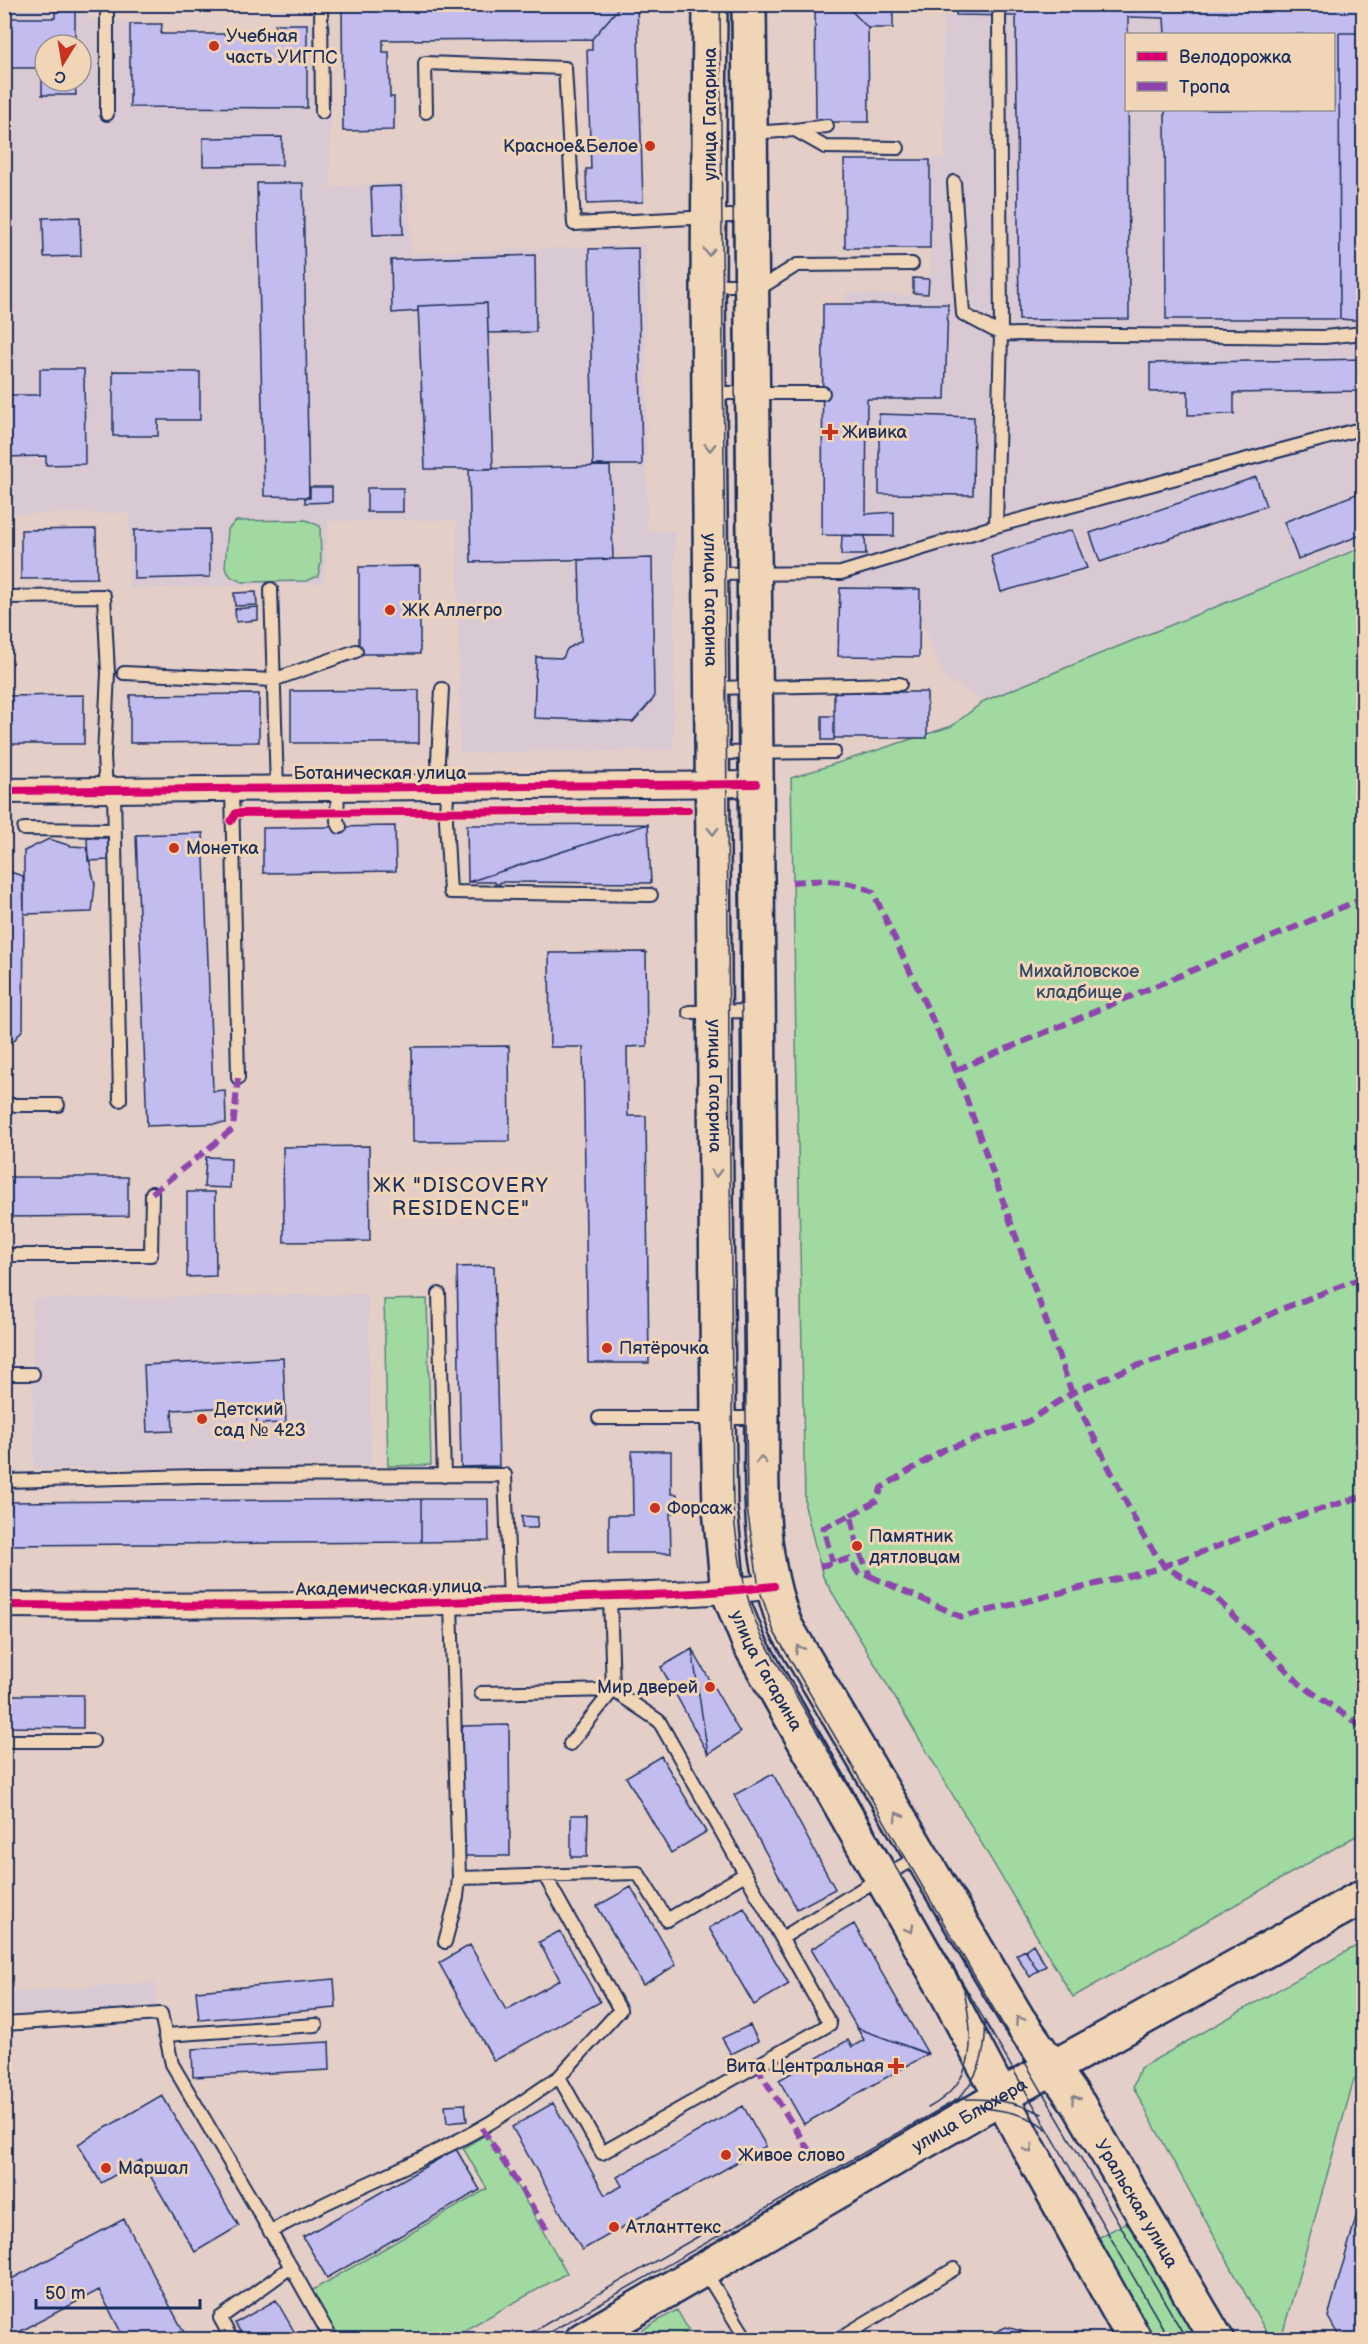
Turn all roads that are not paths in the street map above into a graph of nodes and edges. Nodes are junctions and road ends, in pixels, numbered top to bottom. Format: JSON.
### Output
{"nodes":[{"id":1,"x":107,"y":4,"type":"edge"},
{"id":2,"x":321,"y":4,"type":"edge"},
{"id":3,"x":710,"y":4,"type":"edge"},
{"id":4,"x":749,"y":4,"type":"edge"},
{"id":5,"x":999,"y":16,"type":"dead end"},
{"id":6,"x":322,"y":112,"type":"dead end"},
{"id":7,"x":426,"y":112,"type":"dead end"},
{"id":8,"x":107,"y":114,"type":"dead end"},
{"id":9,"x":827,"y":126,"type":"dead end"},
{"id":10,"x":795,"y":130,"type":"junction"},
{"id":11,"x":750,"y":133,"type":"junction"},
{"id":12,"x":898,"y":148,"type":"dead end"},
{"id":13,"x":954,"y":182,"type":"dead end"},
{"id":14,"x":751,"y":215,"type":"junction"},
{"id":15,"x":709,"y":217,"type":"junction"},
{"id":16,"x":912,"y":264,"type":"dead end"},
{"id":17,"x":708,"y":285,"type":"junction"},
{"id":18,"x":752,"y":285,"type":"junction"},
{"id":19,"x":1364,"y":333,"type":"edge"},
{"id":20,"x":1001,"y":334,"type":"junction"},
{"id":21,"x":709,"y":393,"type":"junction"},
{"id":22,"x":753,"y":393,"type":"junction"},
{"id":23,"x":823,"y":393,"type":"dead end"},
{"id":24,"x":1364,"y":428,"type":"edge"},
{"id":25,"x":996,"y":526,"type":"junction"},
{"id":26,"x":711,"y":574,"type":"junction"},
{"id":27,"x":754,"y":574,"type":"junction"},
{"id":28,"x":271,"y":589,"type":"dead end"},
{"id":29,"x":4,"y":597,"type":"edge"},
{"id":30,"x":356,"y":651,"type":"dead end"},
{"id":31,"x":124,"y":673,"type":"dead end"},
{"id":32,"x":273,"y":680,"type":"junction"},
{"id":33,"x":900,"y":684,"type":"dead end"},
{"id":34,"x":712,"y":688,"type":"junction"},
{"id":35,"x":755,"y":688,"type":"junction"},
{"id":36,"x":442,"y":689,"type":"dead end"},
{"id":37,"x":834,"y":752,"type":"dead end"},
{"id":38,"x":712,"y":769,"type":"junction"},
{"id":39,"x":756,"y":769,"type":"junction"},
{"id":40,"x":338,"y":788,"type":"junction"},
{"id":41,"x":443,"y":788,"type":"junction"},
{"id":42,"x":232,"y":789,"type":"junction"},
{"id":43,"x":277,"y":789,"type":"junction"},
{"id":44,"x":110,"y":790,"type":"junction"},
{"id":45,"x":4,"y":791,"type":"edge"},
{"id":46,"x":340,"y":827,"type":"dead end"},
{"id":47,"x":24,"y":830,"type":"dead end"},
{"id":48,"x":114,"y":830,"type":"junction"},
{"id":49,"x":651,"y":895,"type":"dead end"},
{"id":50,"x":702,"y":1011,"type":"junction"},
{"id":51,"x":758,"y":1011,"type":"junction"},
{"id":52,"x":238,"y":1078,"type":"dead end"},
{"id":53,"x":120,"y":1100,"type":"dead end"},
{"id":54,"x":4,"y":1105,"type":"edge"},
{"id":55,"x":58,"y":1105,"type":"dead end"},
{"id":56,"x":152,"y":1193,"type":"dead end"},
{"id":57,"x":4,"y":1256,"type":"edge"},
{"id":58,"x":440,"y":1294,"type":"dead end"},
{"id":59,"x":4,"y":1374,"type":"edge"},
{"id":60,"x":33,"y":1374,"type":"dead end"},
{"id":61,"x":599,"y":1418,"type":"dead end"},
{"id":62,"x":718,"y":1418,"type":"junction"},
{"id":63,"x":762,"y":1418,"type":"junction"},
{"id":64,"x":444,"y":1476,"type":"junction"},
{"id":65,"x":4,"y":1481,"type":"edge"},
{"id":66,"x":774,"y":1586,"type":"junction"},
{"id":67,"x":728,"y":1592,"type":"junction"},
{"id":68,"x":610,"y":1596,"type":"junction"},
{"id":69,"x":510,"y":1600,"type":"junction"},
{"id":70,"x":451,"y":1603,"type":"junction"},
{"id":71,"x":4,"y":1605,"type":"edge"},
{"id":72,"x":613,"y":1690,"type":"junction"},
{"id":73,"x":481,"y":1693,"type":"dead end"},
{"id":74,"x":4,"y":1741,"type":"edge"},
{"id":75,"x":93,"y":1741,"type":"dead end"},
{"id":76,"x":570,"y":1744,"type":"dead end"},
{"id":77,"x":921,"y":1856,"type":"junction"},
{"id":78,"x":745,"y":1874,"type":"junction"},
{"id":79,"x":545,"y":1876,"type":"junction"},
{"id":80,"x":459,"y":1878,"type":"junction"},
{"id":81,"x":882,"y":1878,"type":"junction"},
{"id":82,"x":1364,"y":1896,"type":"edge"},
{"id":83,"x":782,"y":1938,"type":"junction"},
{"id":84,"x":445,"y":1942,"type":"dead end"},
{"id":85,"x":4,"y":2024,"type":"edge"},
{"id":86,"x":316,"y":2025,"type":"dead end"},
{"id":87,"x":165,"y":2035,"type":"junction"},
{"id":88,"x":1053,"y":2068,"type":"junction"},
{"id":89,"x":559,"y":2077,"type":"junction"},
{"id":90,"x":1001,"y":2097,"type":"junction"},
{"id":91,"x":270,"y":2232,"type":"junction"},
{"id":92,"x":291,"y":2267,"type":"junction"},
{"id":93,"x":704,"y":2269,"type":"junction"},
{"id":94,"x":954,"y":2269,"type":"dead end"},
{"id":95,"x":232,"y":2340,"type":"edge"},
{"id":96,"x":332,"y":2340,"type":"edge"},
{"id":97,"x":582,"y":2340,"type":"edge"},
{"id":98,"x":747,"y":2340,"type":"edge"},
{"id":99,"x":837,"y":2340,"type":"edge"},
{"id":100,"x":1135,"y":2340,"type":"edge"},
{"id":101,"x":1217,"y":2340,"type":"edge"}],
"edges":[{"from":1,"to":8,"type":"lane"},
{"from":2,"to":6,"type":"lane"},
{"from":3,"to":15,"type":"main road","name":"улица Гагарина"},
{"from":4,"to":11,"type":"main road","name":"улица Гагарина"},
{"from":5,"to":20,"type":"lane"},
{"from":7,"to":15,"type":"lane"},
{"from":9,"to":10,"type":"lane"},
{"from":10,"to":11,"type":"lane"},
{"from":10,"to":12,"type":"lane"},
{"from":11,"to":14,"type":"main road","name":"улица Гагарина"},
{"from":13,"to":20,"type":"lane"},
{"from":14,"to":15,"type":"lane"},
{"from":14,"to":18,"type":"main road","name":"улица Гагарина"},
{"from":15,"to":17,"type":"main road","name":"улица Гагарина","one_way":true},
{"from":16,"to":18,"type":"lane"},
{"from":17,"to":18,"type":"lane"},
{"from":17,"to":21,"type":"main road","name":"улица Гагарина"},
{"from":18,"to":22,"type":"main road","name":"улица Гагарина"},
{"from":19,"to":20,"type":"lane"},
{"from":20,"to":25,"type":"lane"},
{"from":21,"to":22,"type":"lane"},
{"from":21,"to":26,"type":"main road","name":"улица Гагарина","one_way":true},
{"from":22,"to":23,"type":"lane"},
{"from":22,"to":27,"type":"main road","name":"улица Гагарина"},
{"from":24,"to":25,"type":"lane"},
{"from":25,"to":27,"type":"lane"},
{"from":26,"to":27,"type":"lane"},
{"from":26,"to":34,"type":"main road","name":"улица Гагарина"},
{"from":27,"to":35,"type":"main road","name":"улица Гагарина"},
{"from":28,"to":32,"type":"lane"},
{"from":29,"to":44,"type":"lane"},
{"from":30,"to":32,"type":"lane"},
{"from":31,"to":32,"type":"lane"},
{"from":32,"to":43,"type":"lane"},
{"from":33,"to":35,"type":"lane"},
{"from":34,"to":35,"type":"lane"},
{"from":34,"to":38,"type":"main road","name":"улица Гагарина"},
{"from":35,"to":39,"type":"main road","name":"улица Гагарина"},
{"from":36,"to":41,"type":"lane"},
{"from":37,"to":39,"type":"lane"},
{"from":38,"to":39,"type":"street","name":"Ботаническая улица"},
{"from":38,"to":39,"type":"lane"},
{"from":38,"to":41,"type":"street","name":"Ботаническая улица"},
{"from":38,"to":50,"type":"main road","name":"улица Гагарина","one_way":true},
{"from":39,"to":51,"type":"main road","name":"улица Гагарина"},
{"from":40,"to":41,"type":"street","name":"Ботаническая улица"},
{"from":40,"to":43,"type":"street","name":"Ботаническая улица"},
{"from":40,"to":46,"type":"lane"},
{"from":41,"to":49,"type":"lane"},
{"from":42,"to":43,"type":"street","name":"Ботаническая улица"},
{"from":42,"to":44,"type":"street","name":"Ботаническая улица"},
{"from":42,"to":52,"type":"lane"},
{"from":44,"to":45,"type":"street","name":"Ботаническая улица"},
{"from":44,"to":48,"type":"lane"},
{"from":47,"to":48,"type":"lane"},
{"from":48,"to":53,"type":"lane"},
{"from":50,"to":51,"type":"lane"},
{"from":50,"to":62,"type":"main road","name":"улица Гагарина","one_way":true},
{"from":51,"to":63,"type":"main road","name":"улица Гагарина"},
{"from":54,"to":55,"type":"lane"},
{"from":56,"to":57,"type":"lane"},
{"from":58,"to":64,"type":"lane"},
{"from":59,"to":60,"type":"lane"},
{"from":61,"to":62,"type":"lane"},
{"from":62,"to":63,"type":"lane"},
{"from":62,"to":67,"type":"main road","name":"улица Гагарина"},
{"from":66,"to":63,"type":"main road","name":"улица Гагарина","one_way":true},
{"from":64,"to":65,"type":"lane"},
{"from":64,"to":69,"type":"lane"},
{"from":66,"to":67,"type":"street","name":"Академическая улица"},
{"from":77,"to":66,"type":"main road","name":"улица Гагарина","one_way":true},
{"from":67,"to":68,"type":"street","name":"Академическая улица"},
{"from":67,"to":81,"type":"main road","name":"улица Гагарина"},
{"from":68,"to":69,"type":"street","name":"Академическая улица"},
{"from":68,"to":72,"type":"lane"},
{"from":69,"to":70,"type":"street","name":"Академическая улица"},
{"from":70,"to":71,"type":"street","name":"Академическая улица"},
{"from":70,"to":80,"type":"lane"},
{"from":72,"to":73,"type":"lane"},
{"from":72,"to":76,"type":"lane"},
{"from":72,"to":78,"type":"lane"},
{"from":74,"to":75,"type":"lane"},
{"from":77,"to":81,"type":"lane"},
{"from":88,"to":77,"type":"main road","name":"улица Гагарина","one_way":true},
{"from":78,"to":79,"type":"lane"},
{"from":78,"to":83,"type":"lane"},
{"from":79,"to":80,"type":"lane"},
{"from":79,"to":89,"type":"lane"},
{"from":80,"to":84,"type":"lane"},
{"from":81,"to":83,"type":"lane"},
{"from":81,"to":90,"type":"main road","name":"улица Гагарина","one_way":true},
{"from":82,"to":88,"type":"main road","name":"улица Блюхера"},
{"from":83,"to":89,"type":"lane"},
{"from":85,"to":87,"type":"lane"},
{"from":86,"to":87,"type":"lane"},
{"from":87,"to":91,"type":"lane"},
{"from":88,"to":90,"type":"main road","name":"улица Блюхера"},
{"from":101,"to":88,"type":"main road","name":"Уральская улица","one_way":true},
{"from":89,"to":91,"type":"lane"},
{"from":90,"to":93,"type":"main road","name":"улица Блюхера"},
{"from":90,"to":100,"type":"main road","one_way":true},
{"from":91,"to":92,"type":"lane"},
{"from":92,"to":95,"type":"lane"},
{"from":92,"to":96,"type":"lane"},
{"from":93,"to":97,"type":"main road","name":"улица Блюхера"},
{"from":93,"to":98,"type":"lane"},
{"from":94,"to":99,"type":"lane"}]}
